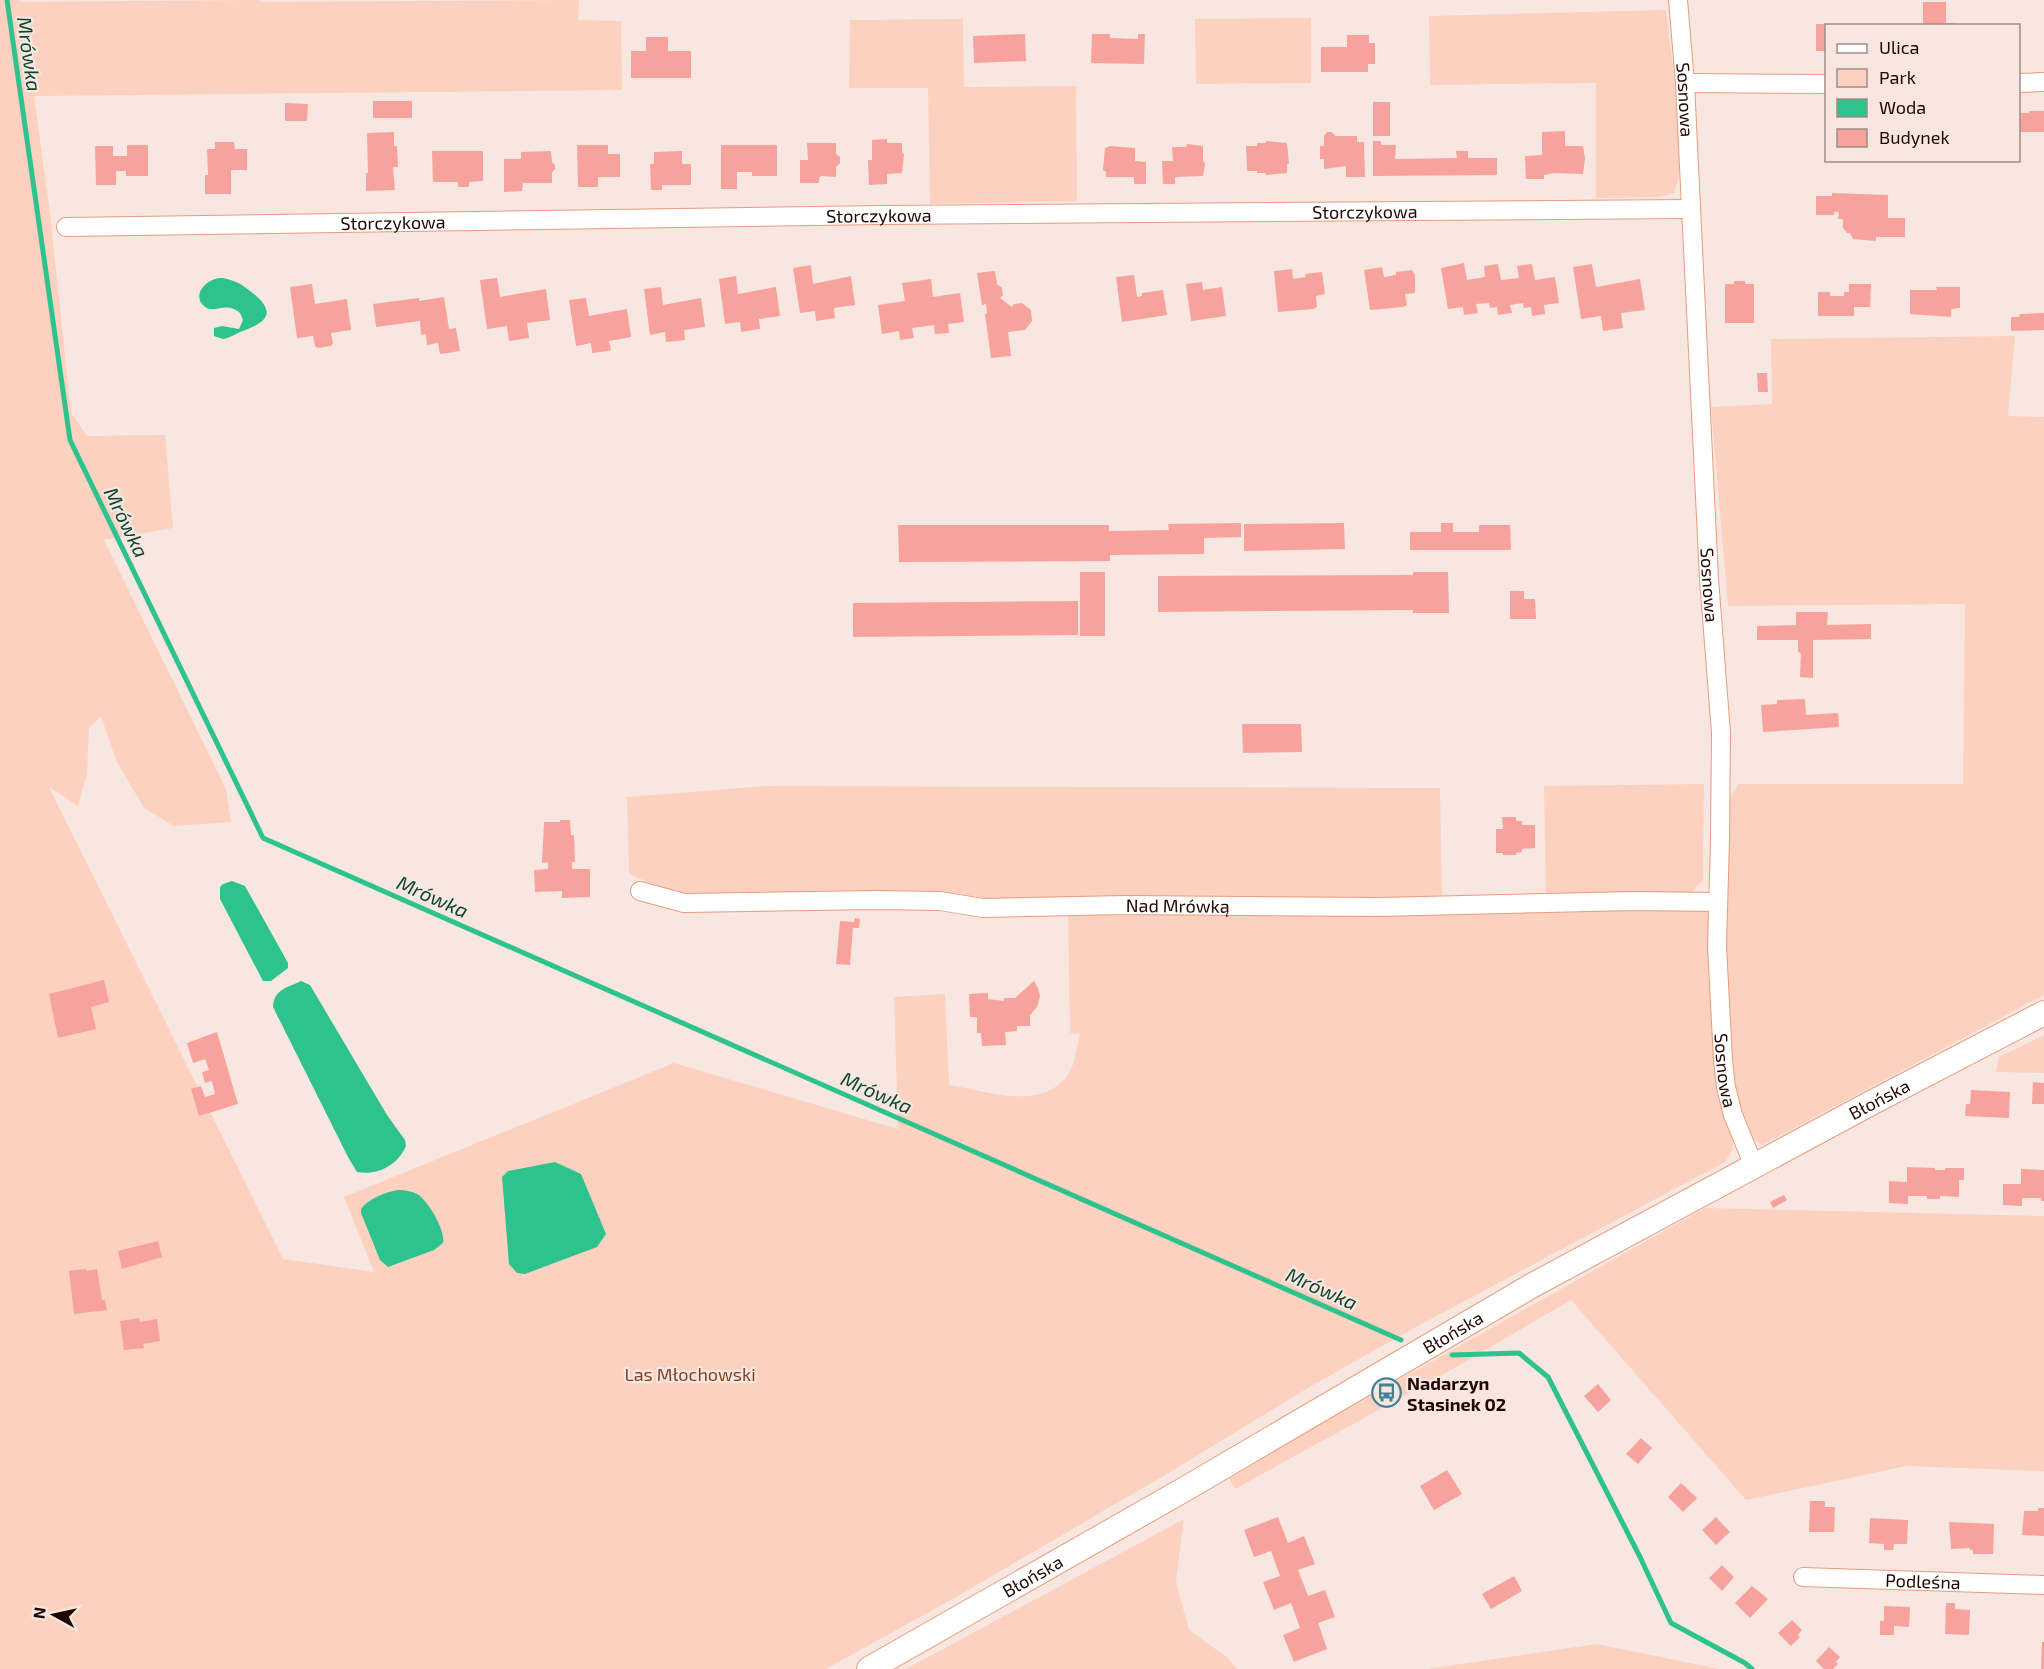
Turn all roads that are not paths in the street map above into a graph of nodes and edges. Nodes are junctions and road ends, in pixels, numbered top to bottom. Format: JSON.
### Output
{"nodes":[{"id":1,"x":1678,"y":0,"type":"edge"},
{"id":2,"x":2044,"y":82,"type":"edge"},
{"id":3,"x":1685,"y":83,"type":"junction"},
{"id":4,"x":2020,"y":83,"type":"edge"},
{"id":5,"x":1825,"y":84,"type":"edge"},
{"id":6,"x":1691,"y":209,"type":"junction"},
{"id":7,"x":66,"y":227,"type":"dead end"},
{"id":8,"x":640,"y":891,"type":"dead end"},
{"id":9,"x":1718,"y":902,"type":"junction"},
{"id":10,"x":2044,"y":1013,"type":"edge"},
{"id":11,"x":1754,"y":1166,"type":"junction"},
{"id":12,"x":1803,"y":1576,"type":"dead end"},
{"id":13,"x":2044,"y":1585,"type":"edge"},
{"id":14,"x":869,"y":1669,"type":"edge"}],
"edges":[{"from":1,"to":3,"type":"street","name":"Sosnowa"},
{"from":2,"to":4,"type":"street"},
{"from":3,"to":5,"type":"street"},
{"from":3,"to":6,"type":"street","name":"Sosnowa"},
{"from":6,"to":7,"type":"street","name":"Storczykowa"},
{"from":6,"to":9,"type":"street","name":"Sosnowa"},
{"from":8,"to":9,"type":"street","name":"Nad Mrówką"},
{"from":9,"to":11,"type":"street","name":"Sosnowa"},
{"from":10,"to":11,"type":"main road","name":"Błońska"},
{"from":11,"to":14,"type":"main road","name":"Błońska"},
{"from":12,"to":13,"type":"street","name":"Podleśna"}]}
